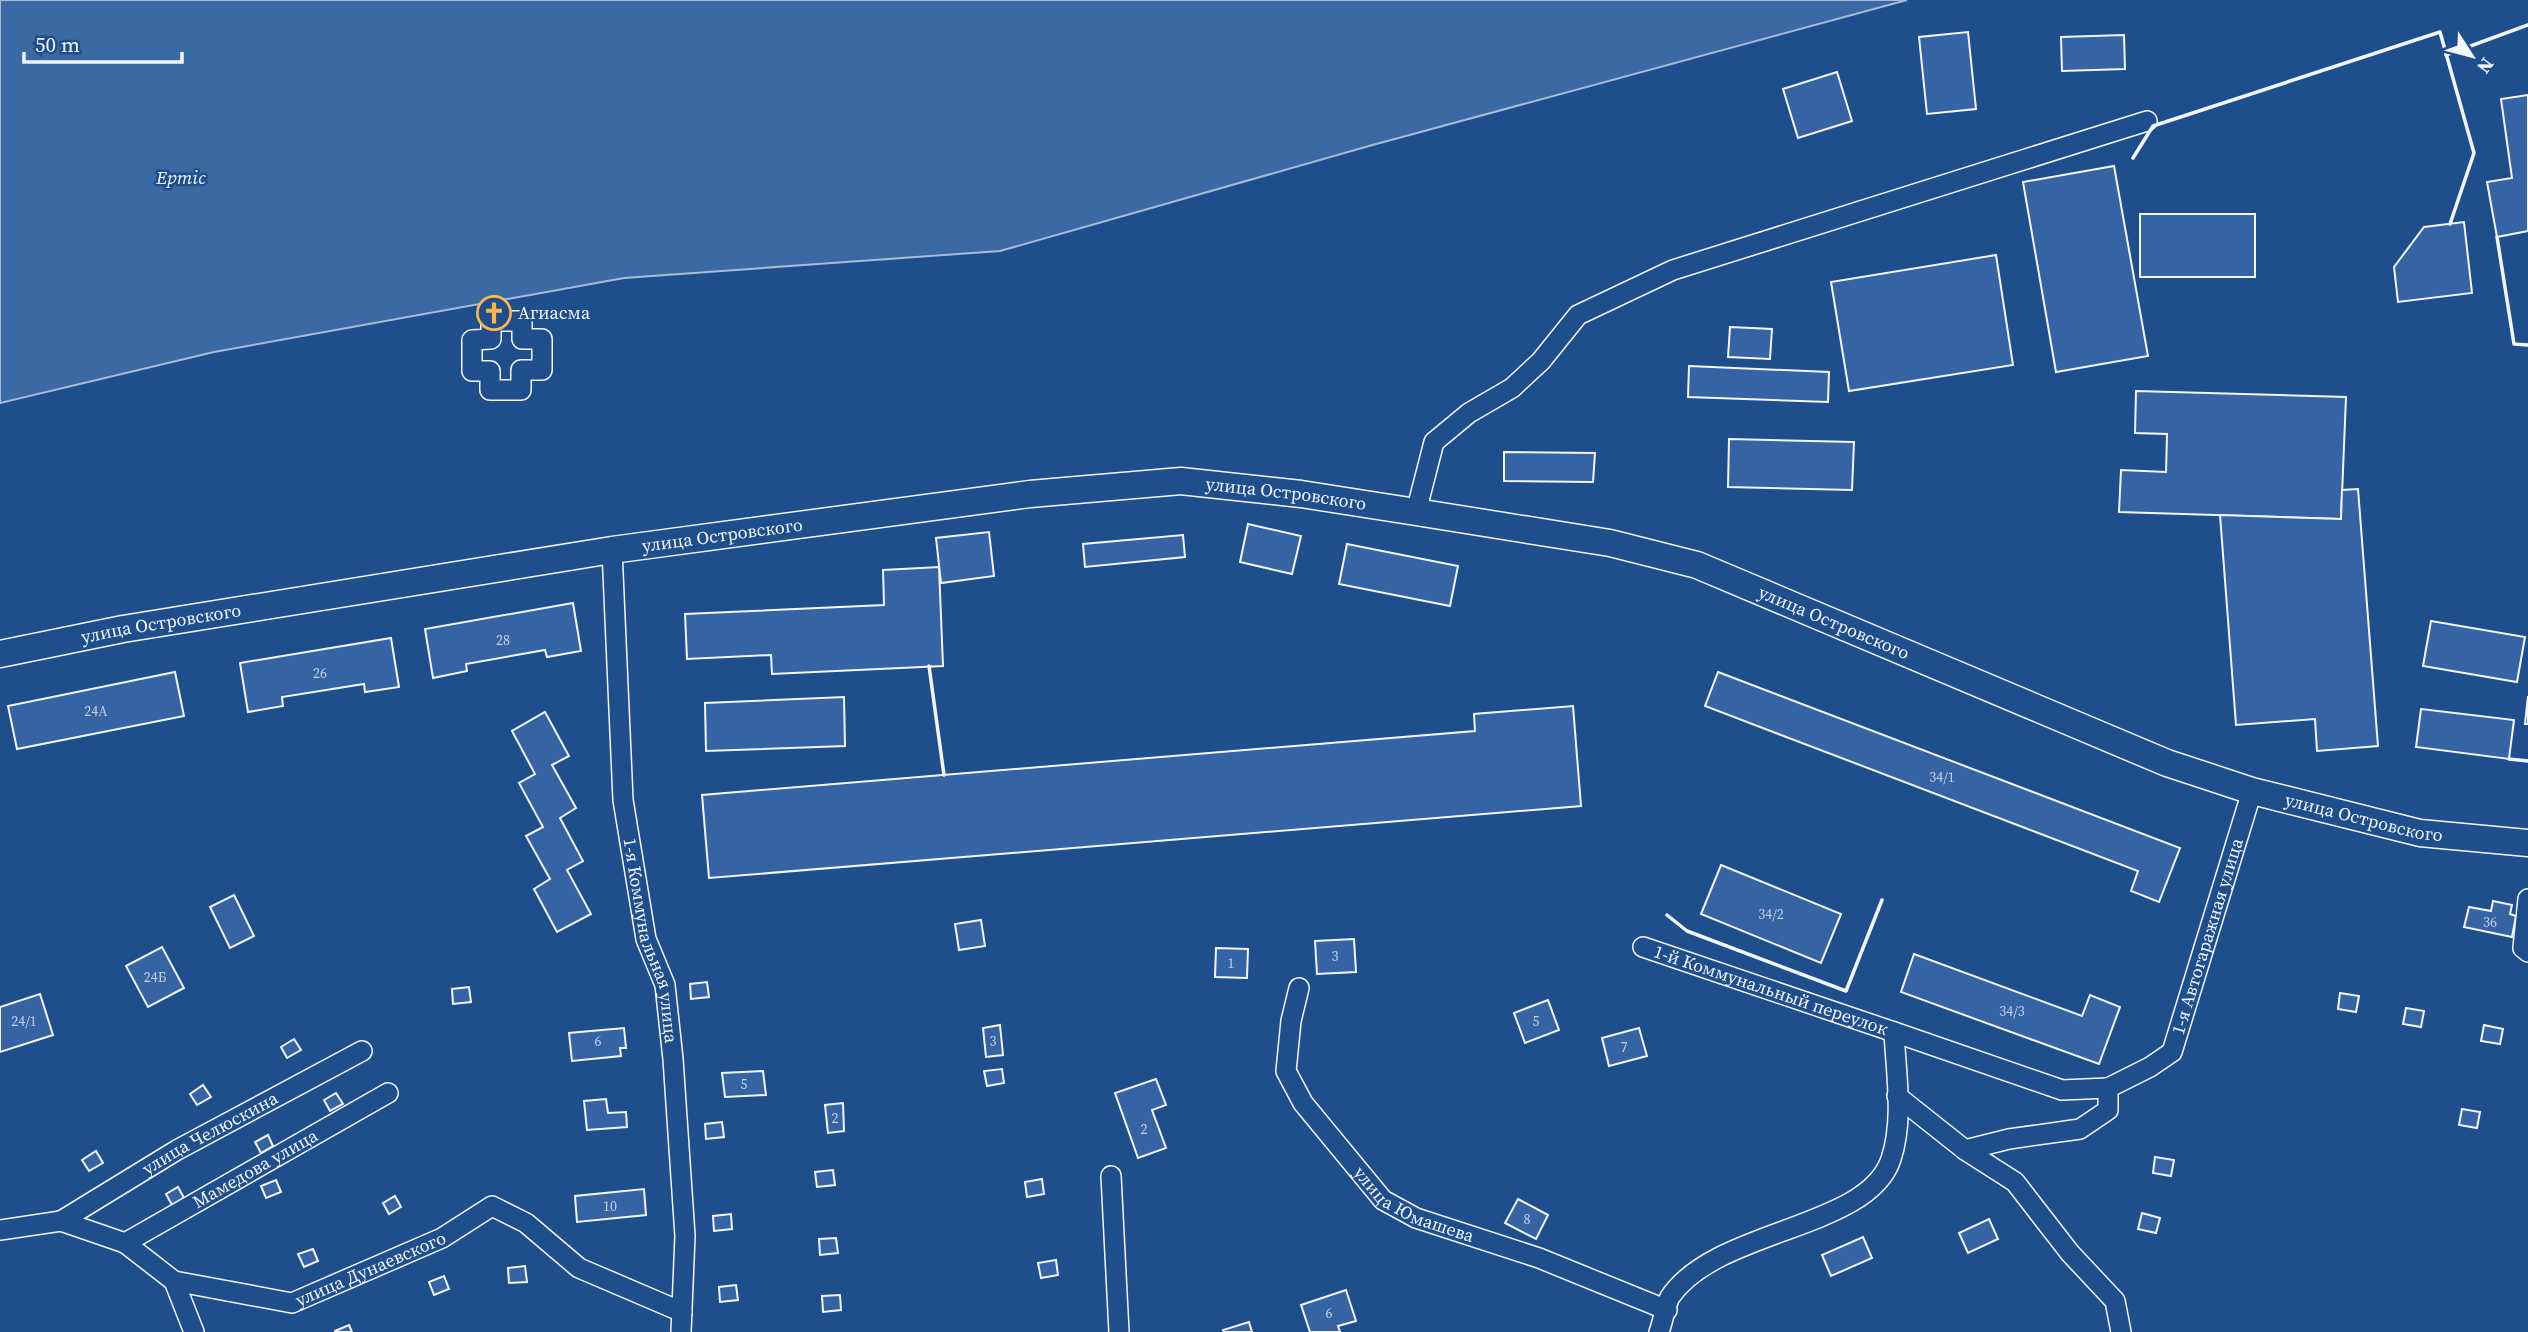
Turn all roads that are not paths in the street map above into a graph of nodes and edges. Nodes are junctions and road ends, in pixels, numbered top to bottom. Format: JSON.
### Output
{"nodes":[{"id":1,"x":2147,"y":121,"type":"dead end"},
{"id":2,"x":490,"y":371,"type":"joint"},
{"id":3,"x":1416,"y":512,"type":"junction"},
{"id":4,"x":612,"y":550,"type":"junction"},
{"id":5,"x":0,"y":654,"type":"edge"},
{"id":6,"x":2252,"y":791,"type":"junction"},
{"id":7,"x":2528,"y":843,"type":"edge"},
{"id":8,"x":2528,"y":899,"type":"edge"},
{"id":9,"x":1643,"y":947,"type":"dead end"},
{"id":10,"x":2528,"y":952,"type":"edge"},
{"id":11,"x":1299,"y":988,"type":"dead end"},
{"id":12,"x":1894,"y":1032,"type":"junction"},
{"id":13,"x":362,"y":1051,"type":"dead end"},
{"id":14,"x":2108,"y":1088,"type":"junction"},
{"id":15,"x":388,"y":1093,"type":"dead end"},
{"id":16,"x":1896,"y":1096,"type":"junction"},
{"id":17,"x":1965,"y":1150,"type":"junction"},
{"id":18,"x":1111,"y":1176,"type":"dead end"},
{"id":19,"x":61,"y":1221,"type":"junction"},
{"id":20,"x":0,"y":1230,"type":"edge"},
{"id":21,"x":125,"y":1243,"type":"junction"},
{"id":22,"x":174,"y":1281,"type":"junction"},
{"id":23,"x":682,"y":1312,"type":"junction"},
{"id":24,"x":1662,"y":1322,"type":"edge"},
{"id":25,"x":194,"y":1332,"type":"edge"},
{"id":26,"x":681,"y":1332,"type":"edge"},
{"id":27,"x":1119,"y":1332,"type":"edge"},
{"id":28,"x":2120,"y":1332,"type":"edge"}],
"edges":[{"from":1,"to":3,"type":"street"},
{"from":2,"to":2,"type":"street"},
{"from":3,"to":4,"type":"main road","name":"улица Островского"},
{"from":3,"to":6,"type":"main road","name":"улица Островского"},
{"from":4,"to":5,"type":"main road","name":"улица Островского"},
{"from":4,"to":23,"type":"street","name":"1-я Коммунальная улица"},
{"from":6,"to":7,"type":"main road","name":"улица Островского"},
{"from":6,"to":14,"type":"street","name":"1-я Автогаражная улица"},
{"from":8,"to":10,"type":"street"},
{"from":9,"to":12,"type":"street","name":"1-й Коммунальный переулок"},
{"from":11,"to":24,"type":"street","name":"улица Юмашева"},
{"from":12,"to":14,"type":"street"},
{"from":12,"to":16,"type":"street","name":"1-й Коммунальный переулок"},
{"from":13,"to":19,"type":"street","name":"улица Челюскина"},
{"from":14,"to":17,"type":"street"},
{"from":15,"to":21,"type":"street","name":"Мамедова улица"},
{"from":16,"to":17,"type":"street"},
{"from":16,"to":24,"type":"street","name":"1-й Коммунальный переулок"},
{"from":17,"to":28,"type":"street"},
{"from":18,"to":27,"type":"street"},
{"from":19,"to":20,"type":"street","name":"улица Дунаевского"},
{"from":19,"to":21,"type":"street","name":"улица Дунаевского"},
{"from":21,"to":22,"type":"street","name":"улица Дунаевского"},
{"from":22,"to":23,"type":"street","name":"улица Дунаевского"},
{"from":22,"to":25,"type":"street"},
{"from":23,"to":26,"type":"street","name":"1-я Коммунальная улица"}]}
